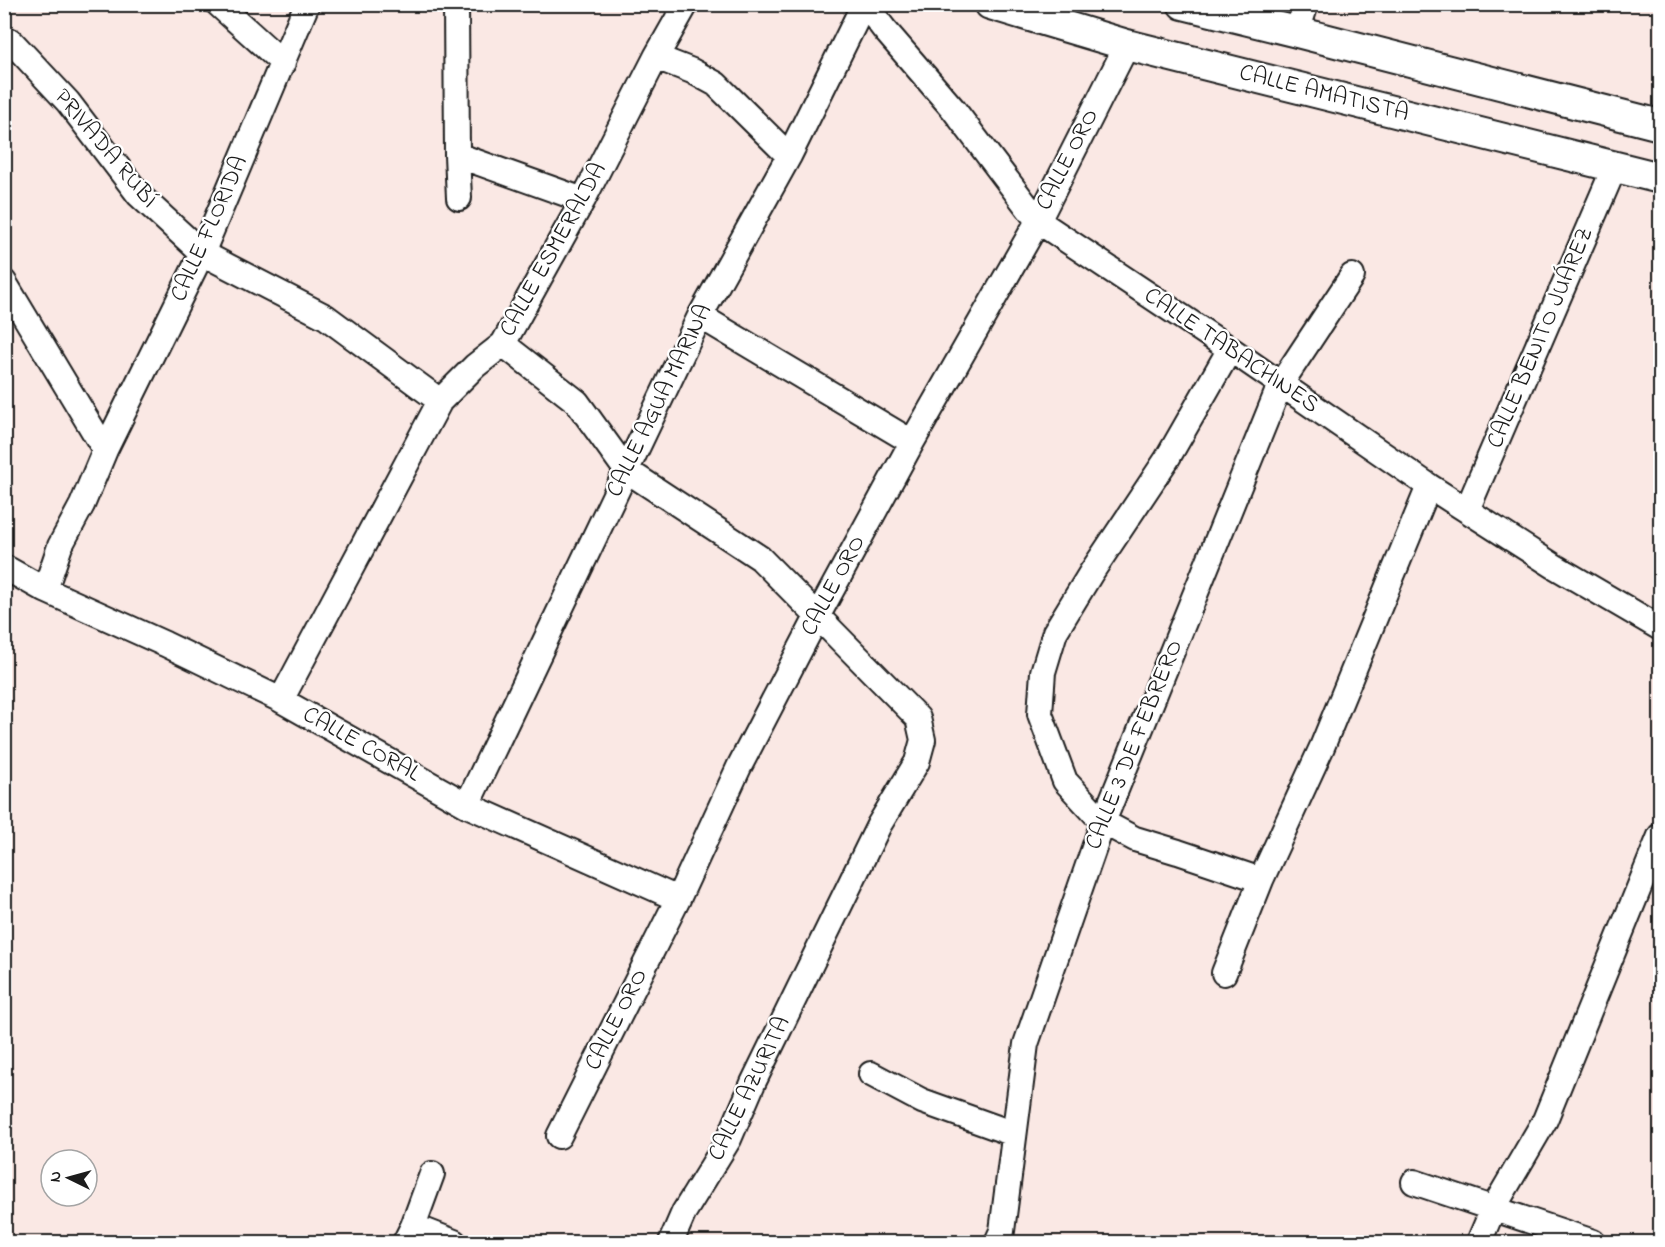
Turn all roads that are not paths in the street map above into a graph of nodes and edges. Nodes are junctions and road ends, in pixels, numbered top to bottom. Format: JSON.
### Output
{"nodes":[{"id":1,"x":218,"y":4,"type":"edge"},
{"id":2,"x":307,"y":4,"type":"edge"},
{"id":3,"x":456,"y":4,"type":"edge"},
{"id":4,"x":686,"y":4,"type":"edge"},
{"id":5,"x":865,"y":4,"type":"edge"},
{"id":6,"x":990,"y":4,"type":"edge"},
{"id":7,"x":1183,"y":4,"type":"edge"},
{"id":8,"x":1302,"y":18,"type":"edge"},
{"id":9,"x":12,"y":41,"type":"dead end"},
{"id":10,"x":1127,"y":45,"type":"junction"},
{"id":11,"x":656,"y":57,"type":"junction"},
{"id":12,"x":283,"y":63,"type":"junction"},
{"id":13,"x":1660,"y":125,"type":"edge"},
{"id":14,"x":457,"y":155,"type":"junction"},
{"id":15,"x":789,"y":156,"type":"junction"},
{"id":16,"x":1615,"y":166,"type":"junction"},
{"id":17,"x":1660,"y":178,"type":"edge"},
{"id":18,"x":459,"y":198,"type":"dead end"},
{"id":19,"x":583,"y":200,"type":"junction"},
{"id":20,"x":1038,"y":221,"type":"junction"},
{"id":21,"x":202,"y":253,"type":"junction"},
{"id":22,"x":1352,"y":276,"type":"dead end"},
{"id":23,"x":4,"y":282,"type":"edge"},
{"id":24,"x":700,"y":316,"type":"junction"},
{"id":25,"x":503,"y":344,"type":"junction"},
{"id":26,"x":1230,"y":348,"type":"junction"},
{"id":27,"x":1280,"y":385,"type":"junction"},
{"id":28,"x":440,"y":401,"type":"junction"},
{"id":29,"x":912,"y":442,"type":"junction"},
{"id":30,"x":105,"y":450,"type":"junction"},
{"id":31,"x":626,"y":470,"type":"junction"},
{"id":32,"x":1429,"y":486,"type":"junction"},
{"id":33,"x":1467,"y":510,"type":"junction"},
{"id":34,"x":4,"y":567,"type":"edge"},
{"id":35,"x":45,"y":591,"type":"junction"},
{"id":36,"x":817,"y":617,"type":"junction"},
{"id":37,"x":1660,"y":628,"type":"edge"},
{"id":38,"x":281,"y":700,"type":"junction"},
{"id":39,"x":467,"y":805,"type":"junction"},
{"id":40,"x":1102,"y":822,"type":"junction"},
{"id":41,"x":1660,"y":836,"type":"edge"},
{"id":42,"x":1261,"y":880,"type":"junction"},
{"id":43,"x":678,"y":899,"type":"junction"},
{"id":44,"x":1224,"y":973,"type":"dead end"},
{"id":45,"x":871,"y":1074,"type":"dead end"},
{"id":46,"x":1014,"y":1134,"type":"junction"},
{"id":47,"x":559,"y":1136,"type":"dead end"},
{"id":48,"x":432,"y":1174,"type":"dead end"},
{"id":49,"x":1414,"y":1182,"type":"dead end"},
{"id":50,"x":1493,"y":1209,"type":"junction"},
{"id":51,"x":409,"y":1234,"type":"edge"},
{"id":52,"x":454,"y":1242,"type":"edge"},
{"id":53,"x":670,"y":1242,"type":"edge"},
{"id":54,"x":997,"y":1242,"type":"edge"},
{"id":55,"x":1479,"y":1242,"type":"edge"},
{"id":56,"x":1593,"y":1242,"type":"edge"}],
"edges":[{"from":1,"to":12,"type":"street"},
{"from":2,"to":12,"type":"street","name":"CALLE FLORIDA"},
{"from":3,"to":14,"type":"street"},
{"from":4,"to":11,"type":"street","name":"CALLE ESMERALDA"},
{"from":5,"to":15,"type":"street","name":"CALLE AGUA MARINA"},
{"from":5,"to":20,"type":"street","name":"CALLE TABACHINES"},
{"from":6,"to":10,"type":"street","name":"CALLE AMATISTA"},
{"from":7,"to":8,"type":"street"},
{"from":8,"to":13,"type":"street"},
{"from":9,"to":21,"type":"street","name":"PRIVADA RUBÍ"},
{"from":10,"to":16,"type":"street","name":"CALLE AMATISTA"},
{"from":10,"to":20,"type":"street","name":"CALLE ORO"},
{"from":11,"to":15,"type":"street"},
{"from":11,"to":19,"type":"street","name":"CALLE ESMERALDA"},
{"from":12,"to":21,"type":"street","name":"CALLE FLORIDA"},
{"from":14,"to":18,"type":"street"},
{"from":14,"to":19,"type":"street"},
{"from":15,"to":24,"type":"street","name":"CALLE AGUA MARINA"},
{"from":16,"to":17,"type":"street","name":"CALLE AMATISTA"},
{"from":16,"to":33,"type":"street","name":"CALLE BENITO JUÁREZ"},
{"from":19,"to":25,"type":"street","name":"CALLE ESMERALDA"},
{"from":20,"to":26,"type":"street","name":"CALLE TABACHINES"},
{"from":20,"to":29,"type":"street","name":"CALLE ORO"},
{"from":21,"to":28,"type":"street","name":"PRIVADA RUBÍ"},
{"from":21,"to":30,"type":"street","name":"CALLE FLORIDA"},
{"from":22,"to":27,"type":"street","name":"CALLE 3 DE FEBRERO"},
{"from":23,"to":30,"type":"street"},
{"from":24,"to":29,"type":"street"},
{"from":24,"to":31,"type":"street","name":"CALLE AGUA MARINA"},
{"from":25,"to":28,"type":"street","name":"CALLE ESMERALDA"},
{"from":25,"to":31,"type":"street"},
{"from":26,"to":27,"type":"street","name":"CALLE TABACHINES"},
{"from":26,"to":40,"type":"street"},
{"from":27,"to":32,"type":"street","name":"CALLE TABACHINES"},
{"from":27,"to":40,"type":"street","name":"CALLE 3 DE FEBRERO"},
{"from":28,"to":38,"type":"street","name":"CALLE ESMERALDA"},
{"from":29,"to":36,"type":"street","name":"CALLE ORO"},
{"from":30,"to":35,"type":"street","name":"CALLE FLORIDA"},
{"from":31,"to":36,"type":"street","name":"CALLE AZURITA"},
{"from":31,"to":39,"type":"street","name":"CALLE AGUA MARINA"},
{"from":32,"to":33,"type":"street","name":"CALLE TABACHINES"},
{"from":32,"to":42,"type":"street"},
{"from":33,"to":37,"type":"street","name":"CALLE TABACHINES"},
{"from":34,"to":35,"type":"street","name":"CALLE CORAL"},
{"from":35,"to":38,"type":"street","name":"CALLE CORAL"},
{"from":36,"to":43,"type":"street","name":"CALLE ORO"},
{"from":36,"to":53,"type":"street","name":"CALLE AZURITA"},
{"from":38,"to":39,"type":"street","name":"CALLE CORAL"},
{"from":39,"to":43,"type":"street","name":"CALLE CORAL"},
{"from":40,"to":42,"type":"street"},
{"from":40,"to":46,"type":"street","name":"CALLE 3 DE FEBRERO"},
{"from":41,"to":50,"type":"street"},
{"from":42,"to":44,"type":"street"},
{"from":43,"to":47,"type":"street","name":"CALLE ORO"},
{"from":45,"to":46,"type":"street"},
{"from":46,"to":54,"type":"street","name":"CALLE 3 DE FEBRERO"},
{"from":48,"to":51,"type":"street"},
{"from":49,"to":50,"type":"street"},
{"from":50,"to":55,"type":"street"},
{"from":50,"to":56,"type":"street"},
{"from":51,"to":52,"type":"street"}]}
